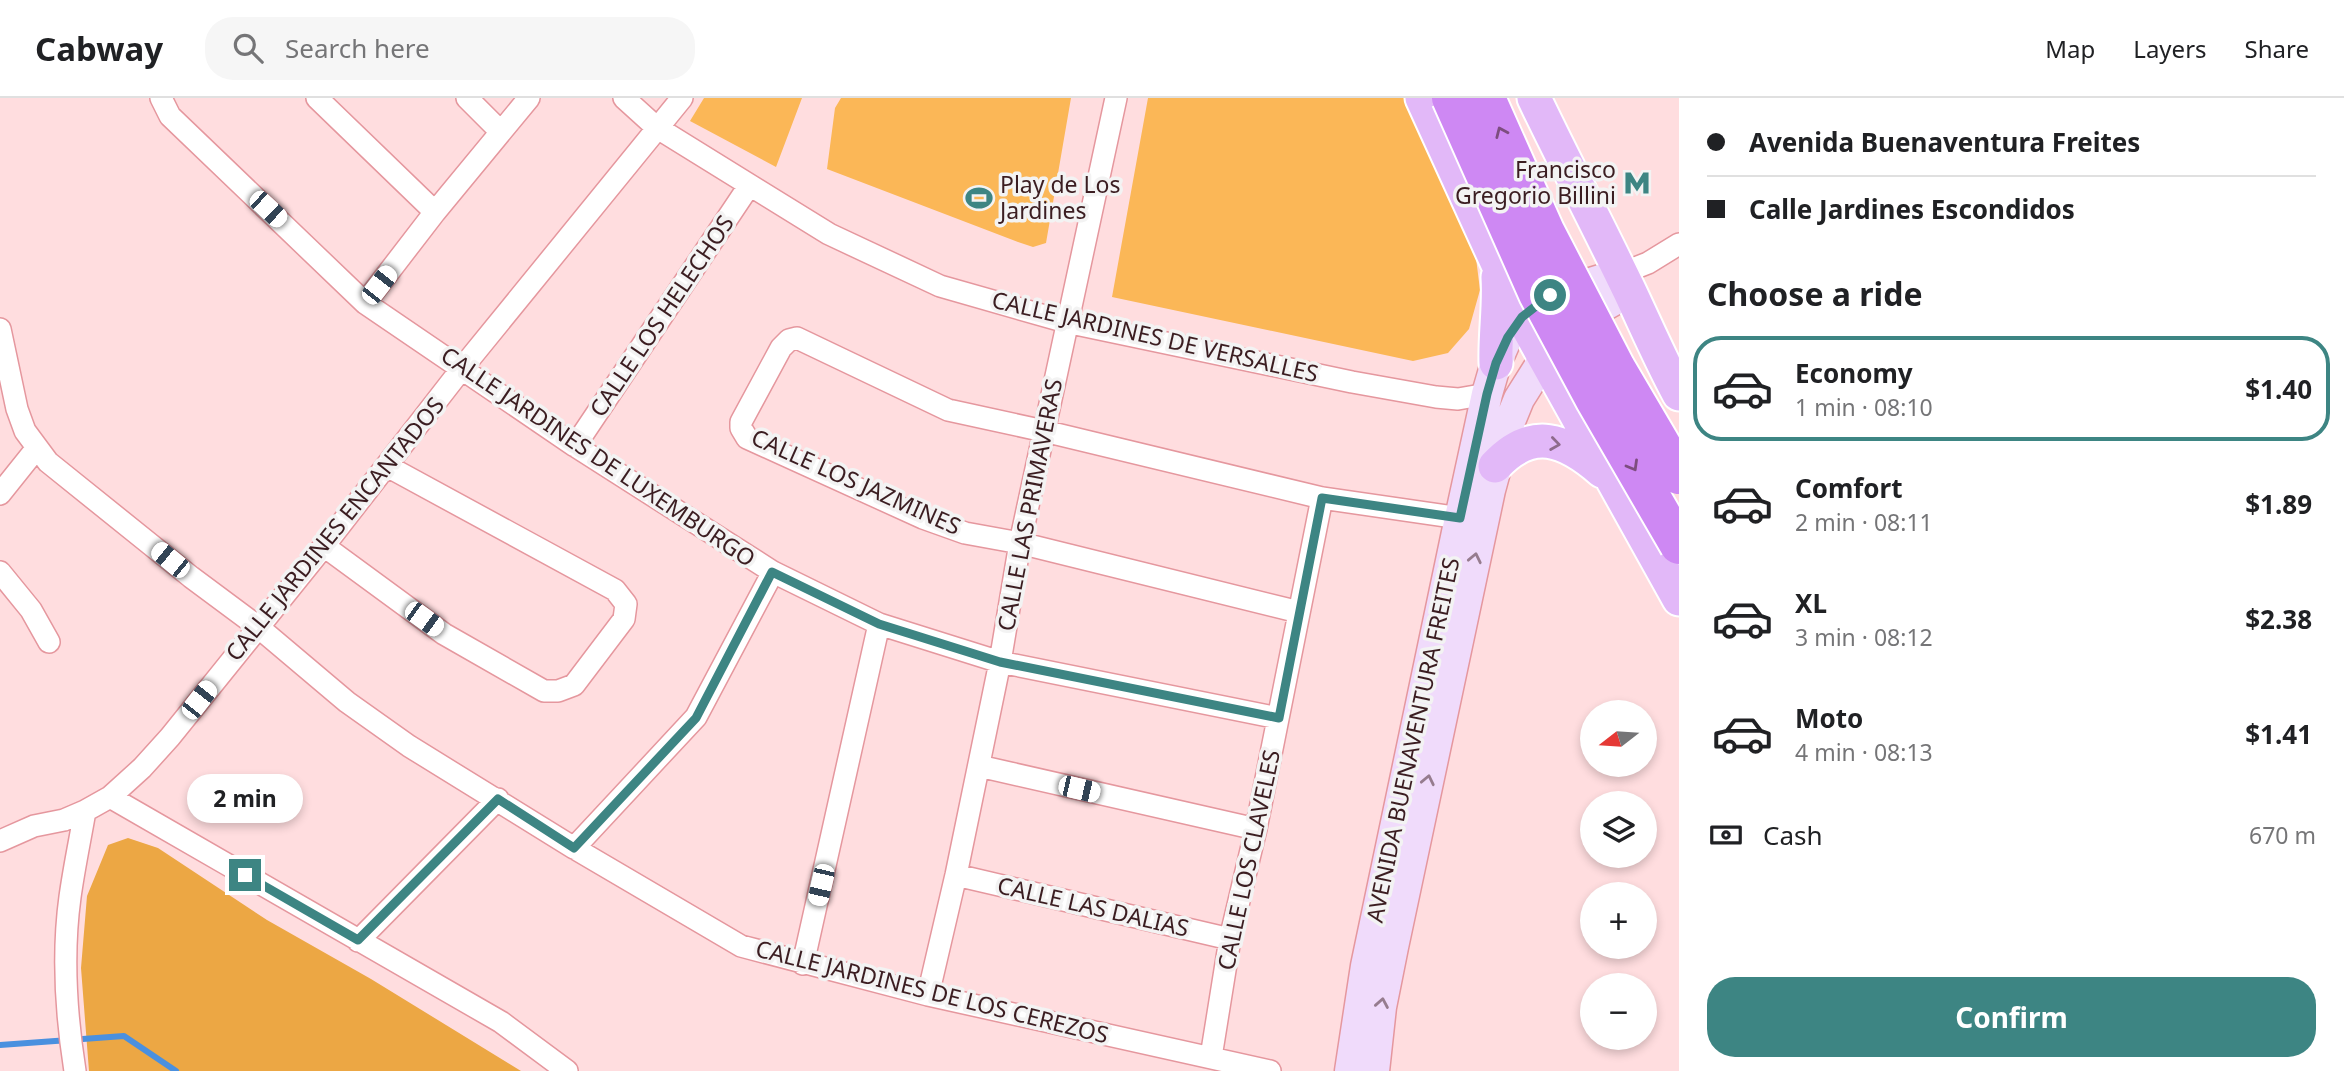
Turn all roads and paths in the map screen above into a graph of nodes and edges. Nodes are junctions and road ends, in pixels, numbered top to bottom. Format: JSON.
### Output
{"nodes":[{"id":1,"x":161,"y":98,"type":"edge"},
{"id":2,"x":317,"y":98,"type":"edge"},
{"id":3,"x":467,"y":98,"type":"edge"},
{"id":4,"x":529,"y":98,"type":"edge"},
{"id":5,"x":624,"y":98,"type":"edge"},
{"id":6,"x":681,"y":98,"type":"edge"},
{"id":7,"x":1116,"y":98,"type":"edge"},
{"id":8,"x":1422,"y":98,"type":"edge"},
{"id":9,"x":1451,"y":98,"type":"edge"},
{"id":10,"x":1486,"y":98,"type":"edge"},
{"id":11,"x":1534,"y":98,"type":"edge"},
{"id":12,"x":656,"y":127,"type":"junction"},
{"id":13,"x":500,"y":131,"type":"junction"},
{"id":14,"x":749,"y":186,"type":"junction"},
{"id":15,"x":1581,"y":196,"type":"junction"},
{"id":16,"x":435,"y":212,"type":"junction"},
{"id":17,"x":1679,"y":244,"type":"edge"},
{"id":18,"x":1495,"y":258,"type":"junction"},
{"id":19,"x":1633,"y":276,"type":"junction"},
{"id":20,"x":365,"y":303,"type":"junction"},
{"id":21,"x":1522,"y":317,"type":"junction"},
{"id":22,"x":1066,"y":322,"type":"junction"},
{"id":23,"x":0,"y":329,"type":"edge"},
{"id":24,"x":1658,"y":357,"type":"junction"},
{"id":25,"x":1545,"y":358,"type":"junction"},
{"id":26,"x":463,"y":367,"type":"junction"},
{"id":27,"x":1492,"y":378,"type":"junction"},
{"id":28,"x":1679,"y":394,"type":"edge"},
{"id":29,"x":1572,"y":407,"type":"junction"},
{"id":30,"x":1044,"y":430,"type":"junction"},
{"id":31,"x":575,"y":446,"type":"junction"},
{"id":32,"x":36,"y":449,"type":"junction"},
{"id":33,"x":387,"y":466,"type":"junction"},
{"id":34,"x":1495,"y":466,"type":"junction"},
{"id":35,"x":1679,"y":475,"type":"edge"},
{"id":36,"x":1612,"y":480,"type":"junction"},
{"id":37,"x":0,"y":494,"type":"edge"},
{"id":38,"x":1322,"y":498,"type":"junction"},
{"id":39,"x":1460,"y":518,"type":"junction"},
{"id":40,"x":1020,"y":543,"type":"junction"},
{"id":41,"x":1679,"y":545,"type":"edge"},
{"id":42,"x":324,"y":546,"type":"junction"},
{"id":43,"x":0,"y":572,"type":"edge"},
{"id":44,"x":772,"y":572,"type":"junction"},
{"id":45,"x":1679,"y":599,"type":"edge"},
{"id":46,"x":1299,"y":612,"type":"junction"},
{"id":47,"x":879,"y":624,"type":"junction"},
{"id":48,"x":257,"y":626,"type":"junction"},
{"id":49,"x":49,"y":642,"type":"dead end"},
{"id":50,"x":1000,"y":662,"type":"junction"},
{"id":51,"x":1279,"y":718,"type":"junction"},
{"id":52,"x":979,"y":766,"type":"junction"},
{"id":53,"x":110,"y":797,"type":"junction"},
{"id":54,"x":498,"y":799,"type":"junction"},
{"id":55,"x":85,"y":811,"type":"junction"},
{"id":56,"x":1255,"y":830,"type":"junction"},
{"id":57,"x":0,"y":841,"type":"edge"},
{"id":58,"x":574,"y":848,"type":"junction"},
{"id":59,"x":956,"y":875,"type":"junction"},
{"id":60,"x":1230,"y":939,"type":"junction"},
{"id":61,"x":358,"y":940,"type":"junction"},
{"id":62,"x":803,"y":964,"type":"junction"},
{"id":63,"x":928,"y":995,"type":"junction"},
{"id":64,"x":1211,"y":1057,"type":"junction"},
{"id":65,"x":75,"y":1071,"type":"edge"},
{"id":66,"x":567,"y":1071,"type":"edge"},
{"id":67,"x":1270,"y":1071,"type":"edge"},
{"id":68,"x":1350,"y":1071,"type":"edge"},
{"id":69,"x":1374,"y":1071,"type":"edge"}],
"edges":[{"from":1,"to":20,"type":"street","name":"CALLE JARDINES DE LUXEMBURGO"},
{"from":2,"to":16,"type":"street"},
{"from":3,"to":13,"type":"street"},
{"from":4,"to":13,"type":"street"},
{"from":5,"to":12,"type":"street","name":"CALLE JARDINES DE VERSALLES"},
{"from":6,"to":12,"type":"street","name":"CALLE JARDINES ENCANTADOS"},
{"from":7,"to":22,"type":"street","name":"CALLE LAS PRIMAVERAS"},
{"from":8,"to":18,"type":"main road"},
{"from":9,"to":41,"type":"highway","one_way":true,"bridge":true},
{"from":35,"to":10,"type":"highway","one_way":true,"bridge":true},
{"from":11,"to":15,"type":"main road"},
{"from":12,"to":14,"type":"street","name":"CALLE JARDINES DE VERSALLES"},
{"from":12,"to":26,"type":"street","name":"CALLE JARDINES ENCANTADOS"},
{"from":13,"to":16,"type":"street"},
{"from":14,"to":22,"type":"street","name":"CALLE JARDINES DE VERSALLES"},
{"from":14,"to":31,"type":"street","name":"CALLE LOS HELECHOS"},
{"from":15,"to":18,"type":"main road"},
{"from":15,"to":19,"type":"main road"},
{"from":16,"to":20,"type":"street"},
{"from":17,"to":19,"type":"street"},
{"from":18,"to":21,"type":"main road"},
{"from":18,"to":27,"type":"main road"},
{"from":19,"to":21,"type":"main road","name":"AVENIDA BUENAVENTURA FREITES"},
{"from":19,"to":24,"type":"main road"},
{"from":19,"to":25,"type":"main road","name":"AVENIDA BUENAVENTURA FREITES"},
{"from":20,"to":26,"type":"street","name":"CALLE JARDINES DE LUXEMBURGO"},
{"from":21,"to":25,"type":"main road"},
{"from":21,"to":27,"type":"main road","name":"AVENIDA BUENAVENTURA FREITES"},
{"from":22,"to":27,"type":"street","name":"CALLE JARDINES DE VERSALLES"},
{"from":22,"to":30,"type":"street","name":"CALLE LAS PRIMAVERAS"},
{"from":23,"to":32,"type":"street","name":"CALLE JARDINES DE LOS CEREZOS"},
{"from":24,"to":28,"type":"main road"},
{"from":24,"to":29,"type":"main road"},
{"from":25,"to":29,"type":"main road"},
{"from":25,"to":34,"type":"main road","name":"AVENIDA BUENAVENTURA FREITES"},
{"from":26,"to":31,"type":"street","name":"CALLE JARDINES DE LUXEMBURGO"},
{"from":26,"to":33,"type":"street","name":"CALLE JARDINES ENCANTADOS"},
{"from":27,"to":39,"type":"main road","name":"AVENIDA BUENAVENTURA FREITES"},
{"from":29,"to":36,"type":"main road"},
{"from":30,"to":38,"type":"street"},
{"from":30,"to":40,"type":"street","name":"CALLE LAS PRIMAVERAS"},
{"from":30,"to":40,"type":"street","name":"CALLE LOS JAZMINES"},
{"from":31,"to":44,"type":"street","name":"CALLE JARDINES DE LUXEMBURGO"},
{"from":32,"to":37,"type":"street"},
{"from":32,"to":48,"type":"street","name":"CALLE JARDINES DE LOS CEREZOS"},
{"from":33,"to":42,"type":"street","name":"CALLE JARDINES ENCANTADOS"},
{"from":33,"to":42,"type":"street"},
{"from":34,"to":36,"type":"main road","one_way":true},
{"from":69,"to":34,"type":"main road","name":"AVENIDA BUENAVENTURA FREITES","one_way":true},
{"from":36,"to":45,"type":"main road"},
{"from":38,"to":39,"type":"street"},
{"from":38,"to":46,"type":"street","name":"CALLE LOS CLAVELES"},
{"from":39,"to":68,"type":"main road","name":"AVENIDA BUENAVENTURA FREITES"},
{"from":40,"to":46,"type":"street","name":"CALLE LOS JAZMINES"},
{"from":40,"to":50,"type":"street","name":"CALLE LAS PRIMAVERAS"},
{"from":42,"to":48,"type":"street","name":"CALLE JARDINES ENCANTADOS"},
{"from":43,"to":49,"type":"street"},
{"from":44,"to":47,"type":"street","name":"CALLE JARDINES DE LUXEMBURGO"},
{"from":44,"to":58,"type":"street"},
{"from":46,"to":51,"type":"street","name":"CALLE LOS CLAVELES"},
{"from":47,"to":50,"type":"street","name":"CALLE JARDINES DE LUXEMBURGO"},
{"from":47,"to":62,"type":"street"},
{"from":48,"to":53,"type":"street","name":"CALLE JARDINES ENCANTADOS"},
{"from":48,"to":54,"type":"street","name":"CALLE JARDINES DE LOS CEREZOS"},
{"from":50,"to":51,"type":"street","name":"CALLE JARDINES DE LUXEMBURGO"},
{"from":50,"to":52,"type":"street","name":"CALLE LAS PRIMAVERAS"},
{"from":51,"to":56,"type":"street","name":"CALLE LOS CLAVELES"},
{"from":52,"to":56,"type":"street"},
{"from":52,"to":59,"type":"street","name":"CALLE LAS PRIMAVERAS"},
{"from":53,"to":55,"type":"street","name":"CALLE JARDINES ENCANTADOS"},
{"from":53,"to":61,"type":"street"},
{"from":54,"to":58,"type":"street","name":"CALLE JARDINES DE LOS CEREZOS"},
{"from":54,"to":61,"type":"street"},
{"from":55,"to":57,"type":"street","name":"CALLE JARDINES ENCANTADOS"},
{"from":55,"to":65,"type":"street"},
{"from":56,"to":60,"type":"street","name":"CALLE LOS CLAVELES"},
{"from":58,"to":62,"type":"street","name":"CALLE JARDINES DE LOS CEREZOS"},
{"from":59,"to":60,"type":"street","name":"CALLE LAS DALIAS"},
{"from":59,"to":63,"type":"street","name":"CALLE LAS PRIMAVERAS"},
{"from":60,"to":64,"type":"street","name":"CALLE LOS CLAVELES"},
{"from":61,"to":66,"type":"street"},
{"from":62,"to":63,"type":"street","name":"CALLE JARDINES DE LOS CEREZOS"},
{"from":63,"to":64,"type":"street","name":"CALLE JARDINES DE LOS CEREZOS"},
{"from":64,"to":67,"type":"street","name":"CALLE JARDINES DE LOS CEREZOS"}]}
